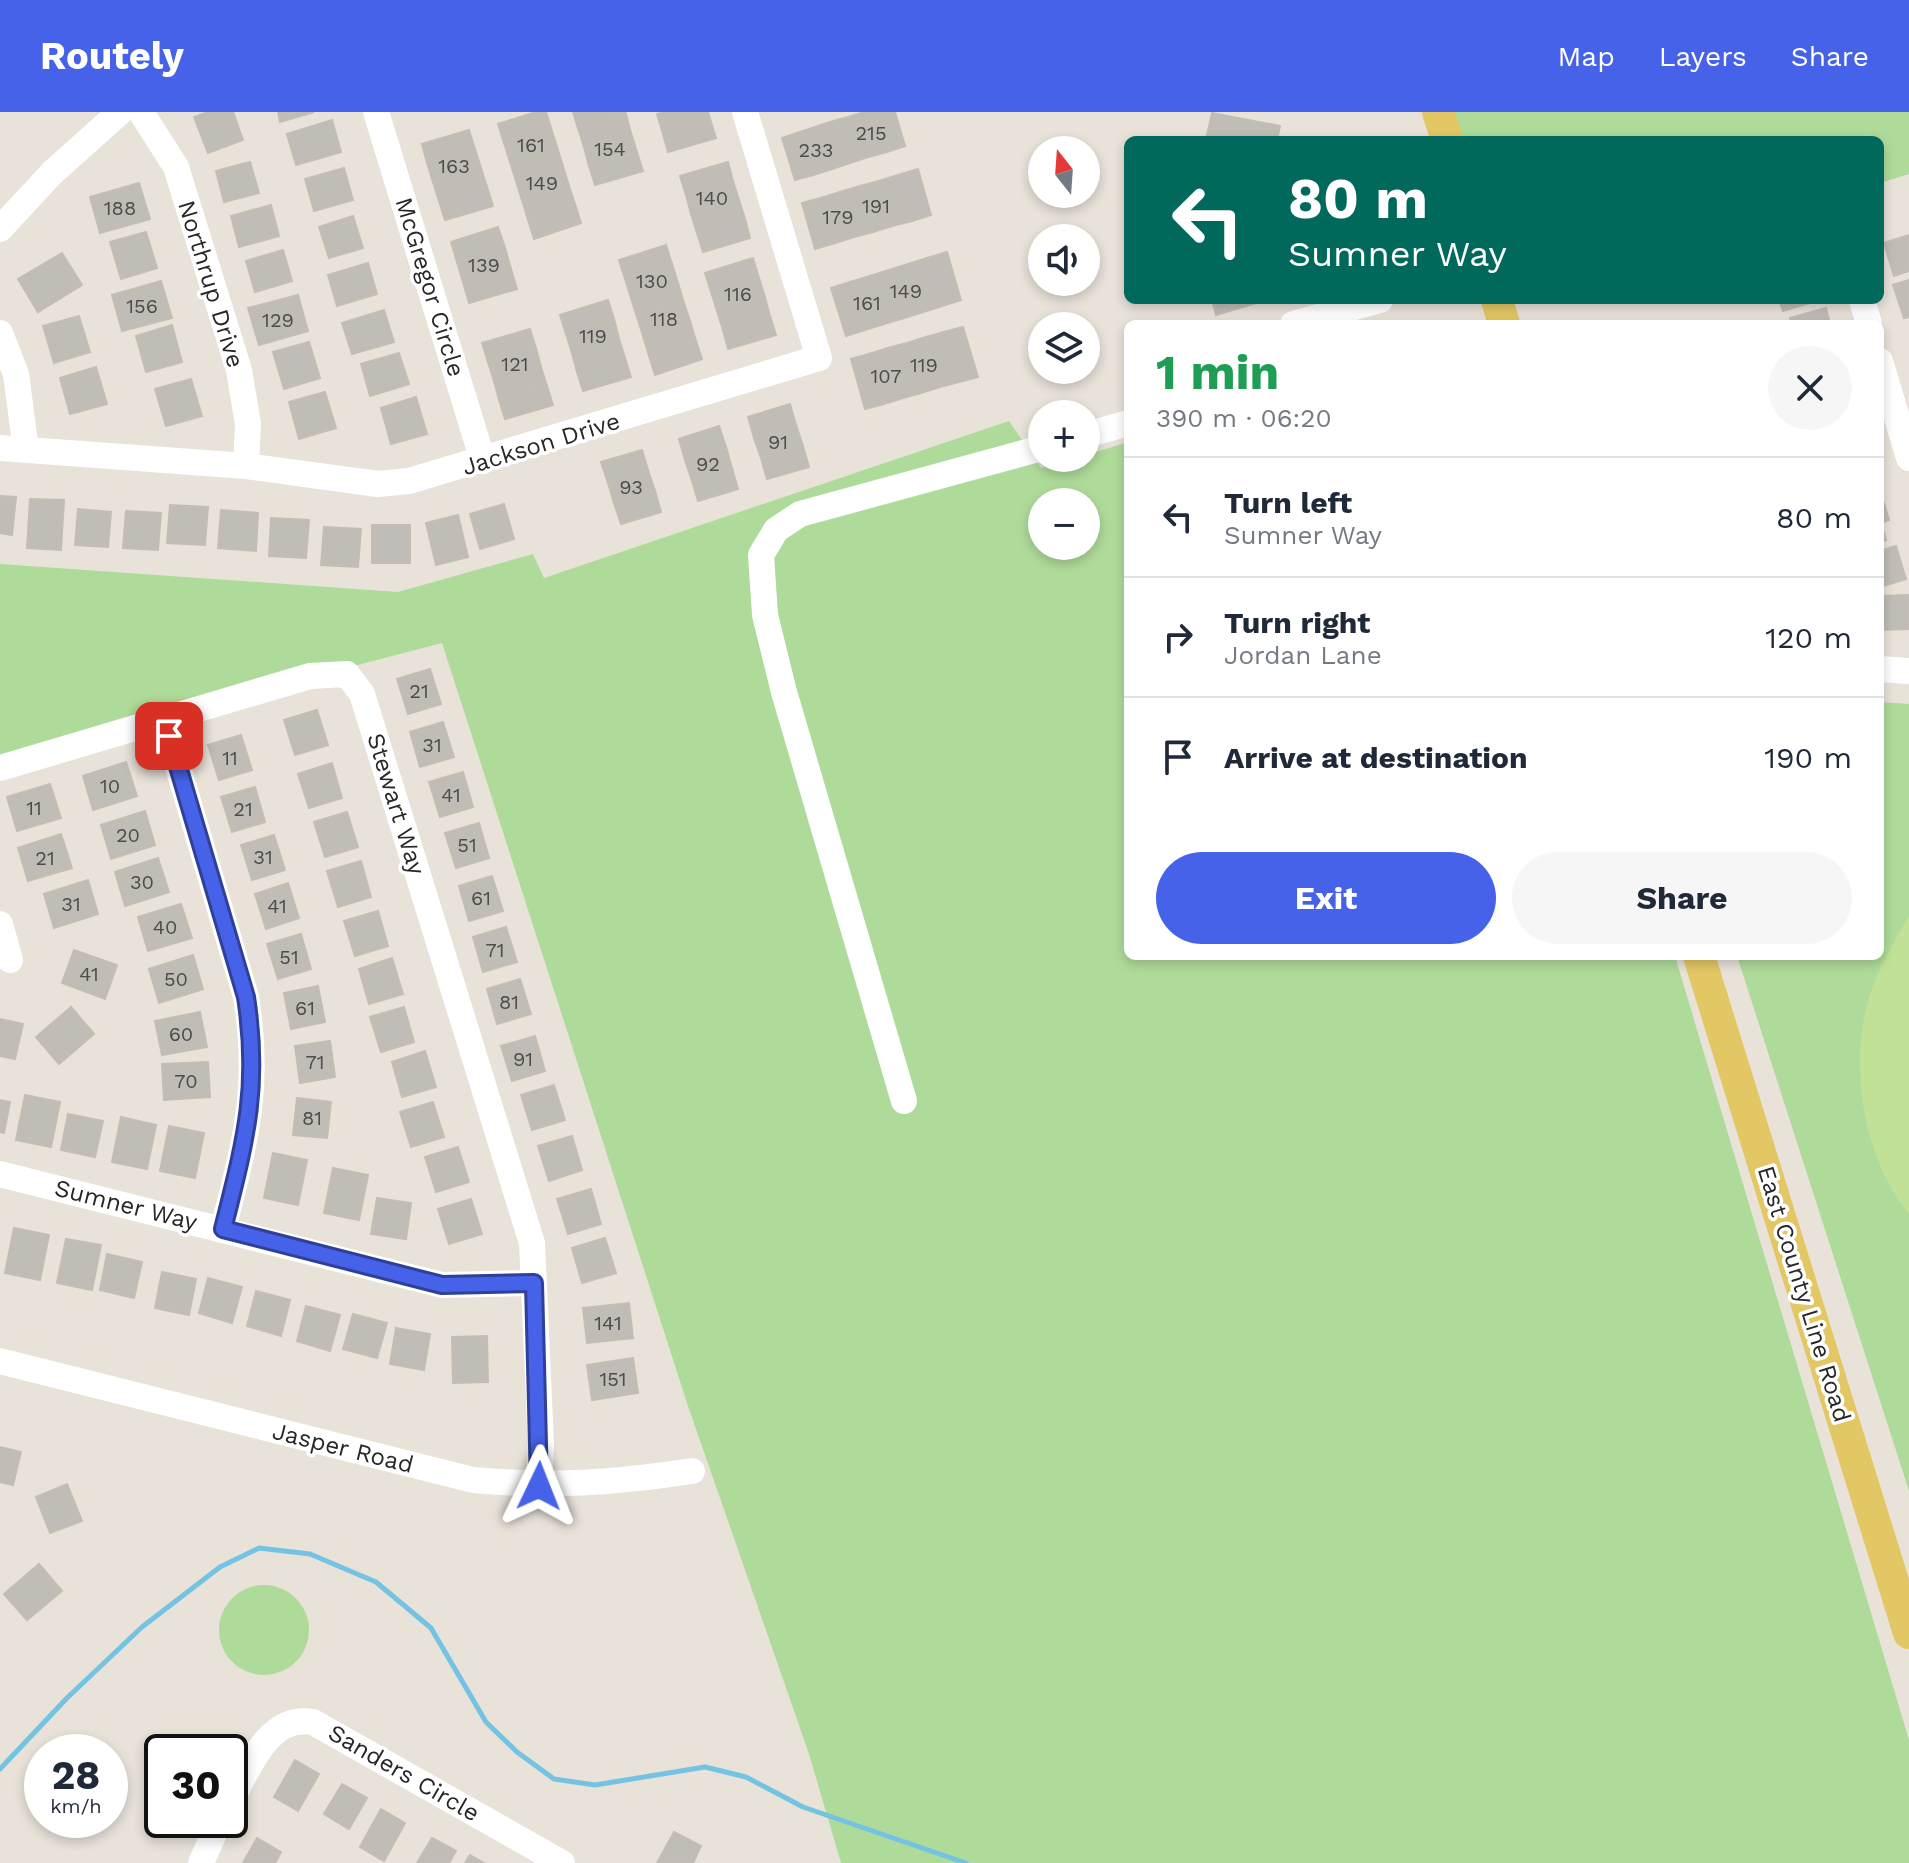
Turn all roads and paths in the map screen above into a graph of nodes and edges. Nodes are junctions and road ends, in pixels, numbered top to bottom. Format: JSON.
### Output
{"nodes":[{"id":1,"x":120,"y":112,"type":"edge"},
{"id":2,"x":141,"y":112,"type":"edge"},
{"id":3,"x":376,"y":112,"type":"edge"},
{"id":4,"x":745,"y":112,"type":"edge"},
{"id":5,"x":1438,"y":112,"type":"edge"},
{"id":6,"x":1446,"y":136,"type":"edge"},
{"id":7,"x":0,"y":229,"type":"edge"},
{"id":8,"x":1366,"y":304,"type":"edge"},
{"id":9,"x":1308,"y":320,"type":"edge"},
{"id":10,"x":0,"y":333,"type":"edge"},
{"id":11,"x":1884,"y":374,"type":"edge"},
{"id":12,"x":1124,"y":424,"type":"edge"},
{"id":13,"x":1100,"y":431,"type":"edge"},
{"id":14,"x":13,"y":449,"type":"edge"},
{"id":15,"x":1028,"y":452,"type":"edge"},
{"id":16,"x":1909,"y":458,"type":"edge"},
{"id":17,"x":483,"y":461,"type":"junction"},
{"id":18,"x":246,"y":466,"type":"junction"},
{"id":19,"x":1884,"y":669,"type":"edge"},
{"id":20,"x":1909,"y":671,"type":"edge"},
{"id":21,"x":164,"y":720,"type":"junction"},
{"id":22,"x":0,"y":768,"type":"edge"},
{"id":23,"x":0,"y":924,"type":"edge"},
{"id":24,"x":10,"y":960,"type":"dead end"},
{"id":25,"x":1700,"y":960,"type":"edge"},
{"id":26,"x":904,"y":1101,"type":"dead end"},
{"id":27,"x":0,"y":1174,"type":"edge"},
{"id":28,"x":223,"y":1229,"type":"junction"},
{"id":29,"x":534,"y":1283,"type":"junction"},
{"id":30,"x":0,"y":1361,"type":"edge"},
{"id":31,"x":692,"y":1471,"type":"dead end"},
{"id":32,"x":539,"y":1486,"type":"junction"},
{"id":33,"x":1909,"y":1633,"type":"edge"},
{"id":34,"x":248,"y":1771,"type":"edge"},
{"id":35,"x":212,"y":1838,"type":"edge"},
{"id":36,"x":201,"y":1863,"type":"edge"},
{"id":37,"x":562,"y":1863,"type":"edge"}],
"edges":[{"from":1,"to":7,"type":"street"},
{"from":2,"to":18,"type":"street","name":"Northrup Drive"},
{"from":3,"to":17,"type":"street","name":"McGregor Circle"},
{"from":4,"to":17,"type":"street","name":"Jackson Drive"},
{"from":5,"to":6,"type":"main road"},
{"from":8,"to":9,"type":"street"},
{"from":10,"to":14,"type":"street"},
{"from":11,"to":16,"type":"street"},
{"from":12,"to":13,"type":"street"},
{"from":14,"to":18,"type":"street","name":"Jackson Drive"},
{"from":15,"to":26,"type":"street"},
{"from":17,"to":18,"type":"street","name":"Jackson Drive"},
{"from":19,"to":20,"type":"street"},
{"from":21,"to":22,"type":"street","name":"Stewart Way"},
{"from":21,"to":28,"type":"street"},
{"from":21,"to":29,"type":"street","name":"Stewart Way"},
{"from":23,"to":24,"type":"street"},
{"from":25,"to":33,"type":"main road","name":"East County Line Road"},
{"from":27,"to":28,"type":"street","name":"Sumner Way"},
{"from":28,"to":29,"type":"street","name":"Sumner Way"},
{"from":29,"to":32,"type":"street"},
{"from":30,"to":32,"type":"street","name":"Jasper Road"},
{"from":31,"to":32,"type":"street","name":"Jasper Road"},
{"from":34,"to":37,"type":"street","name":"Sanders Circle"},
{"from":35,"to":36,"type":"street"}]}
